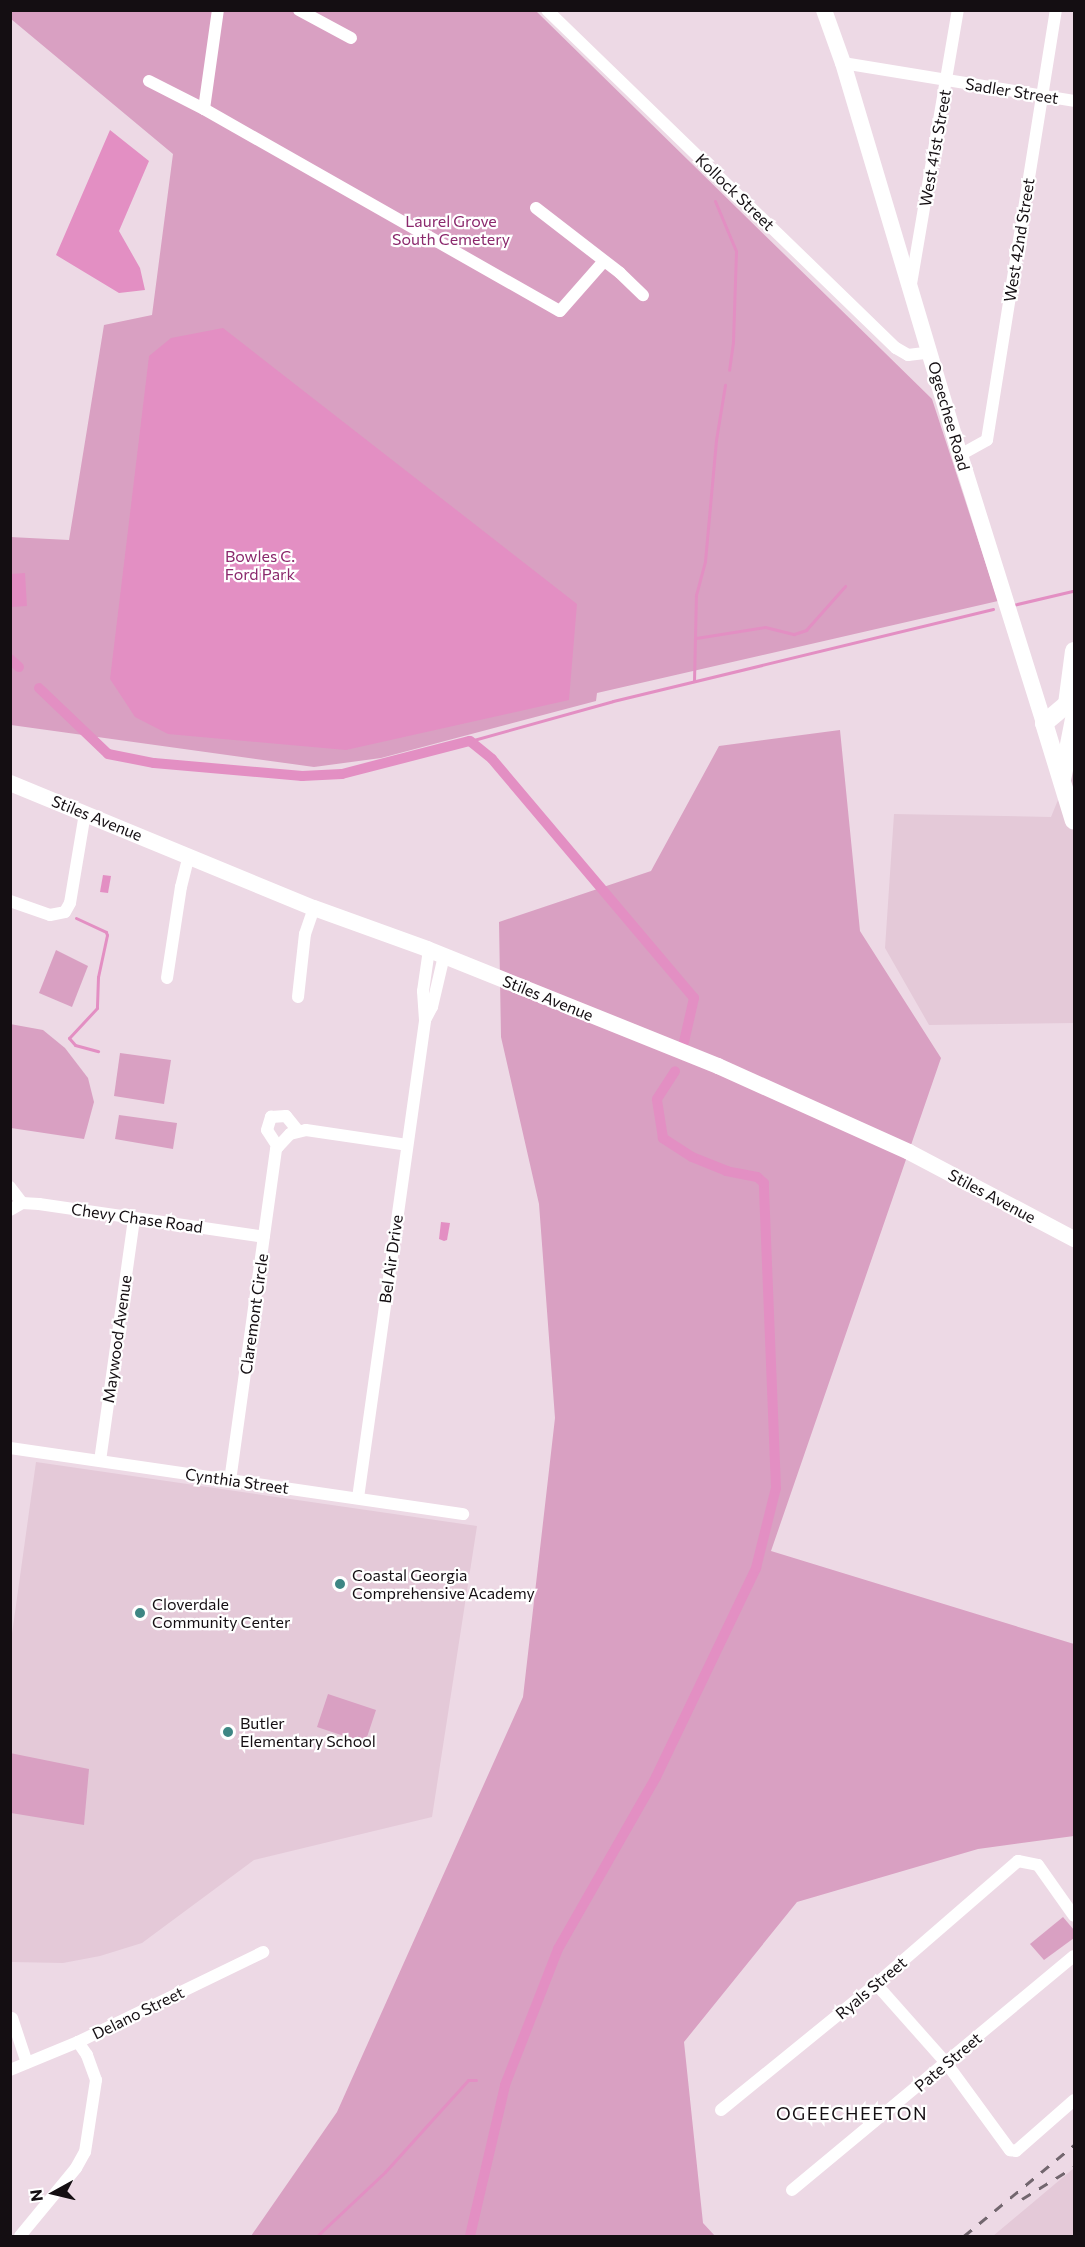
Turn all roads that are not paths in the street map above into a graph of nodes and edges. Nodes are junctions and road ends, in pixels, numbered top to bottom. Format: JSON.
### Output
{"nodes":[{"id":1,"x":218,"y":10,"type":"edge"},
{"id":2,"x":299,"y":10,"type":"edge"},
{"id":3,"x":547,"y":10,"type":"edge"},
{"id":4,"x":824,"y":10,"type":"edge"},
{"id":5,"x":958,"y":10,"type":"edge"},
{"id":6,"x":1056,"y":10,"type":"edge"},
{"id":7,"x":351,"y":38,"type":"dead end"},
{"id":8,"x":843,"y":63,"type":"junction"},
{"id":9,"x":149,"y":81,"type":"dead end"},
{"id":10,"x":947,"y":81,"type":"junction"},
{"id":11,"x":1042,"y":96,"type":"junction"},
{"id":12,"x":1074,"y":101,"type":"edge"},
{"id":13,"x":204,"y":109,"type":"junction"},
{"id":14,"x":536,"y":208,"type":"dead end"},
{"id":15,"x":603,"y":262,"type":"junction"},
{"id":16,"x":910,"y":285,"type":"junction"},
{"id":17,"x":643,"y":294,"type":"dead end"},
{"id":18,"x":931,"y":352,"type":"junction"},
{"id":19,"x":960,"y":455,"type":"junction"},
{"id":20,"x":1074,"y":651,"type":"edge"},
{"id":21,"x":1074,"y":719,"type":"edge"},
{"id":22,"x":1044,"y":723,"type":"junction"},
{"id":23,"x":1062,"y":782,"type":"junction"},
{"id":24,"x":10,"y":783,"type":"edge"},
{"id":25,"x":85,"y":813,"type":"junction"},
{"id":26,"x":1074,"y":821,"type":"edge"},
{"id":27,"x":189,"y":856,"type":"junction"},
{"id":28,"x":10,"y":901,"type":"edge"},
{"id":29,"x":314,"y":908,"type":"junction"},
{"id":30,"x":437,"y":953,"type":"junction"},
{"id":31,"x":167,"y":978,"type":"dead end"},
{"id":32,"x":298,"y":997,"type":"dead end"},
{"id":33,"x":298,"y":1131,"type":"junction"},
{"id":34,"x":407,"y":1145,"type":"junction"},
{"id":35,"x":278,"y":1147,"type":"junction"},
{"id":36,"x":10,"y":1187,"type":"edge"},
{"id":37,"x":22,"y":1203,"type":"junction"},
{"id":38,"x":10,"y":1210,"type":"edge"},
{"id":39,"x":134,"y":1218,"type":"junction"},
{"id":40,"x":264,"y":1236,"type":"junction"},
{"id":41,"x":1074,"y":1239,"type":"edge"},
{"id":42,"x":10,"y":1448,"type":"edge"},
{"id":43,"x":100,"y":1461,"type":"junction"},
{"id":44,"x":230,"y":1481,"type":"junction"},
{"id":45,"x":358,"y":1498,"type":"junction"},
{"id":46,"x":463,"y":1514,"type":"dead end"},
{"id":47,"x":1074,"y":1916,"type":"edge"},
{"id":48,"x":263,"y":1952,"type":"dead end"},
{"id":49,"x":1074,"y":1956,"type":"edge"},
{"id":50,"x":876,"y":1984,"type":"junction"},
{"id":51,"x":12,"y":2018,"type":"edge"},
{"id":52,"x":78,"y":2042,"type":"junction"},
{"id":53,"x":27,"y":2063,"type":"junction"},
{"id":54,"x":947,"y":2064,"type":"junction"},
{"id":55,"x":10,"y":2070,"type":"edge"},
{"id":56,"x":1074,"y":2100,"type":"edge"},
{"id":57,"x":721,"y":2110,"type":"dead end"},
{"id":58,"x":792,"y":2190,"type":"dead end"},
{"id":59,"x":20,"y":2236,"type":"edge"}],
"edges":[{"from":1,"to":13,"type":"street"},
{"from":2,"to":7,"type":"street"},
{"from":3,"to":18,"type":"street","name":"Kollock Street"},
{"from":4,"to":8,"type":"street","name":"Ogeechee Road"},
{"from":5,"to":10,"type":"street","name":"West 41st Street"},
{"from":6,"to":11,"type":"street","name":"West 42nd Street"},
{"from":8,"to":10,"type":"street","name":"Sadler Street"},
{"from":8,"to":16,"type":"street","name":"Ogeechee Road"},
{"from":9,"to":13,"type":"street"},
{"from":10,"to":11,"type":"street","name":"Sadler Street"},
{"from":10,"to":16,"type":"street","name":"West 41st Street"},
{"from":11,"to":12,"type":"street","name":"Sadler Street"},
{"from":11,"to":19,"type":"street","name":"West 42nd Street"},
{"from":13,"to":15,"type":"street"},
{"from":14,"to":15,"type":"street"},
{"from":15,"to":17,"type":"street"},
{"from":16,"to":18,"type":"street","name":"Ogeechee Road"},
{"from":18,"to":19,"type":"street","name":"Ogeechee Road"},
{"from":19,"to":22,"type":"street","name":"Ogeechee Road"},
{"from":20,"to":22,"type":"main road"},
{"from":21,"to":23,"type":"main road"},
{"from":22,"to":23,"type":"main road","name":"Ogeechee Road"},
{"from":23,"to":26,"type":"main road","name":"Ogeechee Road"},
{"from":24,"to":25,"type":"street","name":"Stiles Avenue"},
{"from":25,"to":27,"type":"street","name":"Stiles Avenue"},
{"from":25,"to":28,"type":"street"},
{"from":27,"to":29,"type":"street","name":"Stiles Avenue"},
{"from":27,"to":31,"type":"street"},
{"from":29,"to":30,"type":"street","name":"Stiles Avenue"},
{"from":29,"to":32,"type":"street"},
{"from":30,"to":34,"type":"street","name":"Bel Air Drive"},
{"from":30,"to":41,"type":"street","name":"Stiles Avenue"},
{"from":33,"to":34,"type":"street","name":"Claremont Circle"},
{"from":33,"to":35,"type":"street"},
{"from":33,"to":35,"type":"street","name":"Claremont Circle"},
{"from":34,"to":45,"type":"street","name":"Bel Air Drive"},
{"from":35,"to":40,"type":"street","name":"Claremont Circle"},
{"from":36,"to":37,"type":"street"},
{"from":37,"to":38,"type":"street"},
{"from":37,"to":39,"type":"street","name":"Chevy Chase Road"},
{"from":39,"to":40,"type":"street","name":"Chevy Chase Road"},
{"from":39,"to":43,"type":"street","name":"Maywood Avenue"},
{"from":40,"to":44,"type":"street","name":"Claremont Circle"},
{"from":42,"to":43,"type":"street","name":"Cynthia Street"},
{"from":43,"to":44,"type":"street","name":"Cynthia Street"},
{"from":44,"to":45,"type":"street","name":"Cynthia Street"},
{"from":45,"to":46,"type":"street","name":"Cynthia Street"},
{"from":47,"to":50,"type":"street","name":"Ryals Street"},
{"from":48,"to":52,"type":"street","name":"Delano Street"},
{"from":49,"to":54,"type":"street","name":"Pate Street"},
{"from":50,"to":54,"type":"street"},
{"from":50,"to":57,"type":"street","name":"Ryals Street"},
{"from":51,"to":53,"type":"street"},
{"from":52,"to":53,"type":"street","name":"Delano Street"},
{"from":52,"to":59,"type":"street"},
{"from":53,"to":55,"type":"street","name":"Delano Street"},
{"from":54,"to":56,"type":"street"},
{"from":54,"to":58,"type":"street","name":"Pate Street"}]}
